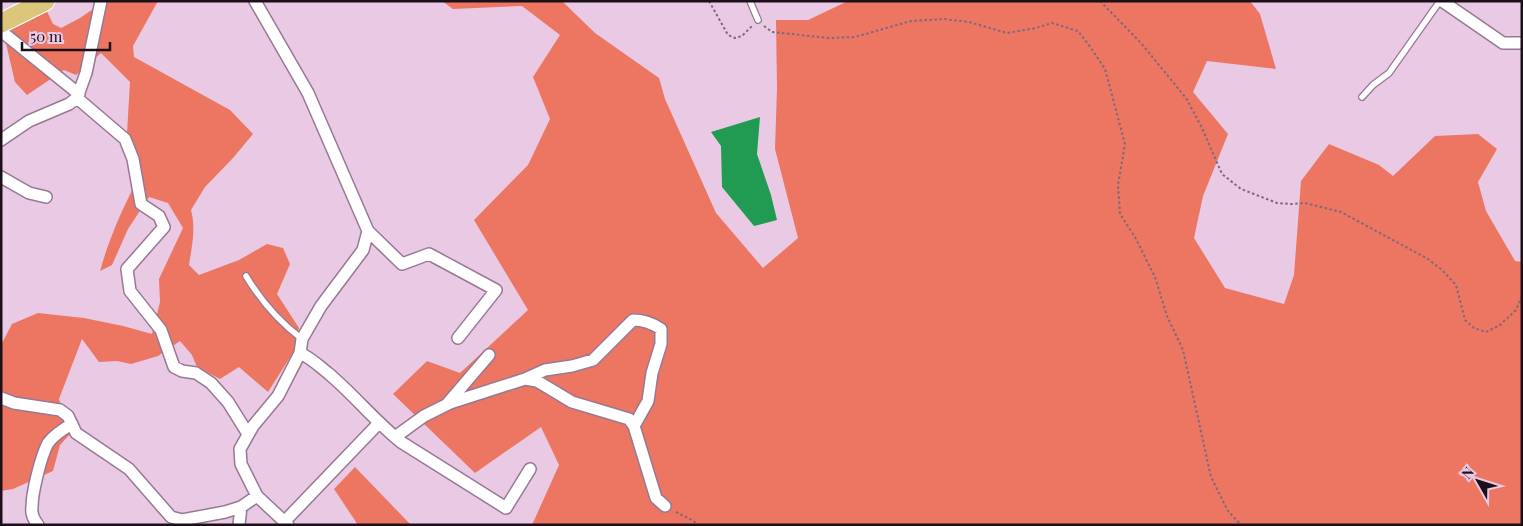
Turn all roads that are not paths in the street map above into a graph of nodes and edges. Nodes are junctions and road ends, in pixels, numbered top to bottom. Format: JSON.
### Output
{"nodes":[{"id":1,"x":45,"y":1,"type":"edge"},
{"id":2,"x":101,"y":1,"type":"edge"},
{"id":3,"x":254,"y":1,"type":"edge"},
{"id":4,"x":750,"y":1,"type":"edge"},
{"id":5,"x":1441,"y":1,"type":"edge"},
{"id":6,"x":758,"y":20,"type":"road end"},
{"id":7,"x":1,"y":23,"type":"edge"},
{"id":8,"x":1,"y":30,"type":"edge"},
{"id":9,"x":1522,"y":43,"type":"edge"},
{"id":10,"x":78,"y":96,"type":"junction"},
{"id":11,"x":1362,"y":97,"type":"dead end"},
{"id":12,"x":1,"y":140,"type":"edge"},
{"id":13,"x":1,"y":176,"type":"edge"},
{"id":14,"x":46,"y":197,"type":"dead end"},
{"id":15,"x":368,"y":231,"type":"junction"},
{"id":16,"x":246,"y":276,"type":"dead end"},
{"id":17,"x":458,"y":338,"type":"dead end"},
{"id":18,"x":302,"y":340,"type":"junction"},
{"id":19,"x":300,"y":353,"type":"junction"},
{"id":20,"x":490,"y":356,"type":"dead end"},
{"id":21,"x":525,"y":379,"type":"junction"},
{"id":22,"x":1,"y":398,"type":"edge"},
{"id":23,"x":446,"y":405,"type":"junction"},
{"id":24,"x":379,"y":423,"type":"junction"},
{"id":25,"x":72,"y":424,"type":"junction"},
{"id":26,"x":634,"y":426,"type":"junction"},
{"id":27,"x":248,"y":434,"type":"junction"},
{"id":28,"x":395,"y":437,"type":"junction"},
{"id":29,"x":530,"y":469,"type":"dead end"},
{"id":30,"x":257,"y":496,"type":"junction"},
{"id":31,"x":665,"y":506,"type":"road end"},
{"id":32,"x":241,"y":507,"type":"junction"},
{"id":33,"x":286,"y":523,"type":"edge"},
{"id":34,"x":38,"y":525,"type":"edge"},
{"id":35,"x":238,"y":525,"type":"edge"}],
"edges":[{"from":1,"to":7,"type":"main road"},
{"from":2,"to":10,"type":"street"},
{"from":3,"to":15,"type":"street"},
{"from":4,"to":6,"type":"lane"},
{"from":5,"to":9,"type":"street"},
{"from":5,"to":11,"type":"lane"},
{"from":8,"to":10,"type":"street"},
{"from":10,"to":12,"type":"street"},
{"from":10,"to":27,"type":"street"},
{"from":13,"to":14,"type":"street"},
{"from":15,"to":17,"type":"street"},
{"from":15,"to":18,"type":"street"},
{"from":16,"to":18,"type":"lane"},
{"from":18,"to":19,"type":"street"},
{"from":19,"to":24,"type":"street"},
{"from":19,"to":27,"type":"street"},
{"from":20,"to":23,"type":"street"},
{"from":21,"to":23,"type":"street"},
{"from":21,"to":26,"type":"street"},
{"from":21,"to":26,"type":"street"},
{"from":22,"to":25,"type":"street"},
{"from":23,"to":28,"type":"street"},
{"from":24,"to":28,"type":"street"},
{"from":24,"to":33,"type":"street"},
{"from":25,"to":32,"type":"street"},
{"from":25,"to":34,"type":"street"},
{"from":26,"to":31,"type":"street"},
{"from":27,"to":30,"type":"street"},
{"from":28,"to":29,"type":"street"},
{"from":30,"to":32,"type":"street"},
{"from":30,"to":33,"type":"street"},
{"from":32,"to":35,"type":"street"}]}
